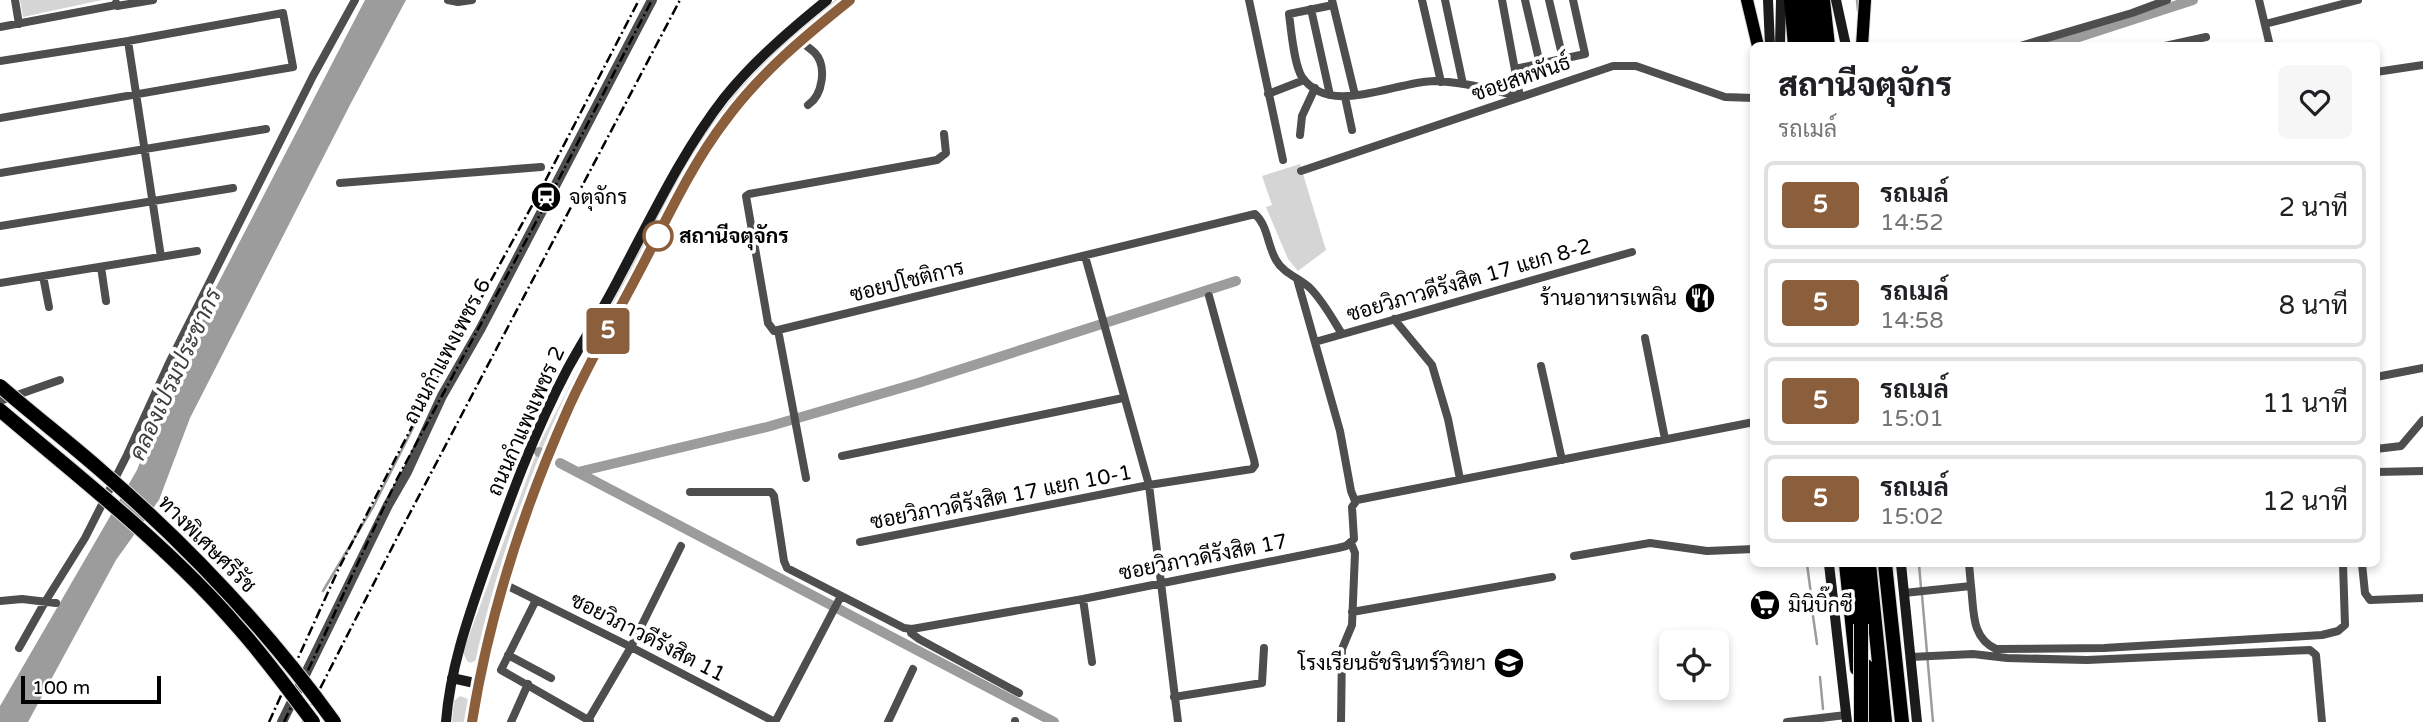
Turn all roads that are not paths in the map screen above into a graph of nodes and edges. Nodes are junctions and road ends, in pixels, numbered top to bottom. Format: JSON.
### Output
{"nodes":[{"id":1,"x":15,"y":0,"type":"edge"},
{"id":2,"x":153,"y":0,"type":"edge"},
{"id":3,"x":355,"y":0,"type":"edge"},
{"id":4,"x":448,"y":0,"type":"edge"},
{"id":5,"x":472,"y":0,"type":"edge"},
{"id":6,"x":652,"y":0,"type":"edge"},
{"id":7,"x":827,"y":0,"type":"edge"},
{"id":8,"x":850,"y":0,"type":"edge"},
{"id":9,"x":1250,"y":0,"type":"edge"},
{"id":10,"x":1422,"y":0,"type":"edge"},
{"id":11,"x":1444,"y":0,"type":"edge"},
{"id":12,"x":1502,"y":0,"type":"edge"},
{"id":13,"x":1525,"y":0,"type":"edge"},
{"id":14,"x":1549,"y":0,"type":"edge"},
{"id":15,"x":1573,"y":0,"type":"edge"},
{"id":16,"x":1747,"y":0,"type":"edge"},
{"id":17,"x":1768,"y":0,"type":"edge"},
{"id":18,"x":1781,"y":0,"type":"edge"},
{"id":19,"x":1790,"y":0,"type":"edge"},
{"id":20,"x":1800,"y":0,"type":"edge"},
{"id":21,"x":1813,"y":0,"type":"edge"},
{"id":22,"x":1824,"y":0,"type":"edge"},
{"id":23,"x":1836,"y":0,"type":"edge"},
{"id":24,"x":1844,"y":0,"type":"edge"},
{"id":25,"x":1865,"y":0,"type":"edge"},
{"id":26,"x":2166,"y":0,"type":"edge"},
{"id":27,"x":2259,"y":0,"type":"edge"},
{"id":28,"x":2358,"y":0,"type":"edge"},
{"id":29,"x":116,"y":2,"type":"edge"},
{"id":30,"x":1333,"y":2,"type":"edge"},
{"id":31,"x":1311,"y":9,"type":"junction"},
{"id":32,"x":19,"y":24,"type":"junction"},
{"id":33,"x":2265,"y":24,"type":"junction"},
{"id":34,"x":0,"y":27,"type":"edge"},
{"id":35,"x":2207,"y":37,"type":"dead end"},
{"id":36,"x":128,"y":41,"type":"junction"},
{"id":37,"x":801,"y":42,"type":"junction"},
{"id":38,"x":1757,"y":42,"type":"edge"},
{"id":39,"x":1770,"y":42,"type":"edge"},
{"id":40,"x":1780,"y":42,"type":"edge"},
{"id":41,"x":1794,"y":42,"type":"edge"},
{"id":42,"x":1804,"y":42,"type":"edge"},
{"id":43,"x":1818,"y":42,"type":"edge"},
{"id":44,"x":1829,"y":42,"type":"edge"},
{"id":45,"x":1847,"y":42,"type":"edge"},
{"id":46,"x":1848,"y":42,"type":"edge"},
{"id":47,"x":1863,"y":42,"type":"edge"},
{"id":48,"x":2034,"y":42,"type":"edge"},
{"id":49,"x":2184,"y":42,"type":"edge"},
{"id":50,"x":2269,"y":42,"type":"edge"},
{"id":51,"x":1563,"y":59,"type":"junction"},
{"id":52,"x":0,"y":61,"type":"edge"},
{"id":53,"x":1539,"y":64,"type":"junction"},
{"id":54,"x":2423,"y":65,"type":"edge"},
{"id":55,"x":1515,"y":69,"type":"junction"},
{"id":56,"x":2380,"y":71,"type":"edge"},
{"id":57,"x":1304,"y":80,"type":"junction"},
{"id":58,"x":1441,"y":82,"type":"junction"},
{"id":59,"x":1463,"y":84,"type":"junction"},
{"id":60,"x":1315,"y":88,"type":"junction"},
{"id":61,"x":1268,"y":94,"type":"junction"},
{"id":62,"x":136,"y":95,"type":"junction"},
{"id":63,"x":1330,"y":95,"type":"junction"},
{"id":64,"x":1350,"y":96,"type":"junction"},
{"id":65,"x":1520,"y":97,"type":"junction"},
{"id":66,"x":1750,"y":99,"type":"edge"},
{"id":67,"x":808,"y":105,"type":"dead end"},
{"id":68,"x":0,"y":118,"type":"edge"},
{"id":69,"x":266,"y":129,"type":"dead end"},
{"id":70,"x":1352,"y":131,"type":"dead end"},
{"id":71,"x":944,"y":134,"type":"dead end"},
{"id":72,"x":1300,"y":135,"type":"dead end"},
{"id":73,"x":144,"y":148,"type":"junction"},
{"id":74,"x":1283,"y":160,"type":"dead end"},
{"id":75,"x":541,"y":167,"type":"dead end"},
{"id":76,"x":1301,"y":171,"type":"dead end"},
{"id":77,"x":0,"y":173,"type":"edge"},
{"id":78,"x":340,"y":183,"type":"dead end"},
{"id":79,"x":233,"y":188,"type":"dead end"},
{"id":80,"x":152,"y":203,"type":"junction"},
{"id":81,"x":0,"y":226,"type":"edge"},
{"id":82,"x":197,"y":251,"type":"dead end"},
{"id":83,"x":1632,"y":253,"type":"dead end"},
{"id":84,"x":1085,"y":256,"type":"junction"},
{"id":85,"x":161,"y":257,"type":"junction"},
{"id":86,"x":101,"y":267,"type":"junction"},
{"id":87,"x":43,"y":276,"type":"junction"},
{"id":88,"x":1297,"y":279,"type":"junction"},
{"id":89,"x":0,"y":283,"type":"edge"},
{"id":90,"x":1209,"y":296,"type":"dead end"},
{"id":91,"x":106,"y":301,"type":"dead end"},
{"id":92,"x":49,"y":307,"type":"dead end"},
{"id":93,"x":1394,"y":319,"type":"junction"},
{"id":94,"x":778,"y":330,"type":"junction"},
{"id":95,"x":1342,"y":334,"type":"junction"},
{"id":96,"x":1645,"y":338,"type":"dead end"},
{"id":97,"x":1315,"y":342,"type":"junction"},
{"id":98,"x":1541,"y":366,"type":"dead end"},
{"id":99,"x":2423,"y":368,"type":"edge"},
{"id":100,"x":2380,"y":376,"type":"edge"},
{"id":101,"x":60,"y":380,"type":"dead end"},
{"id":102,"x":0,"y":386,"type":"edge"},
{"id":103,"x":1123,"y":398,"type":"junction"},
{"id":104,"x":0,"y":401,"type":"edge"},
{"id":105,"x":0,"y":410,"type":"edge"},
{"id":106,"x":2423,"y":420,"type":"edge"},
{"id":107,"x":1750,"y":423,"type":"edge"},
{"id":108,"x":1665,"y":439,"type":"junction"},
{"id":109,"x":2380,"y":449,"type":"edge"},
{"id":110,"x":842,"y":456,"type":"dead end"},
{"id":111,"x":1562,"y":460,"type":"junction"},
{"id":112,"x":2423,"y":471,"type":"edge"},
{"id":113,"x":2380,"y":472,"type":"edge"},
{"id":114,"x":806,"y":478,"type":"dead end"},
{"id":115,"x":1460,"y":479,"type":"junction"},
{"id":116,"x":1149,"y":485,"type":"junction"},
{"id":117,"x":690,"y":492,"type":"dead end"},
{"id":118,"x":1355,"y":501,"type":"junction"},
{"id":119,"x":860,"y":542,"type":"dead end"},
{"id":120,"x":1351,"y":543,"type":"junction"},
{"id":121,"x":681,"y":546,"type":"dead end"},
{"id":122,"x":1750,"y":549,"type":"edge"},
{"id":123,"x":1574,"y":556,"type":"dead end"},
{"id":124,"x":1829,"y":567,"type":"edge"},
{"id":125,"x":1845,"y":567,"type":"edge"},
{"id":126,"x":1856,"y":567,"type":"edge"},
{"id":127,"x":1869,"y":567,"type":"edge"},
{"id":128,"x":1883,"y":567,"type":"edge"},
{"id":129,"x":1901,"y":567,"type":"edge"},
{"id":130,"x":1969,"y":567,"type":"edge"},
{"id":131,"x":2343,"y":567,"type":"edge"},
{"id":132,"x":2362,"y":567,"type":"edge"},
{"id":133,"x":1552,"y":577,"type":"dead end"},
{"id":134,"x":504,"y":584,"type":"junction"},
{"id":135,"x":1161,"y":584,"type":"junction"},
{"id":136,"x":1971,"y":586,"type":"junction"},
{"id":137,"x":1904,"y":593,"type":"junction"},
{"id":138,"x":841,"y":596,"type":"junction"},
{"id":139,"x":2423,"y":598,"type":"edge"},
{"id":140,"x":1083,"y":599,"type":"junction"},
{"id":141,"x":536,"y":600,"type":"junction"},
{"id":142,"x":0,"y":601,"type":"edge"},
{"id":143,"x":45,"y":602,"type":"junction"},
{"id":144,"x":56,"y":603,"type":"dead end"},
{"id":145,"x":1352,"y":612,"type":"junction"},
{"id":146,"x":1861,"y":624,"type":"junction"},
{"id":147,"x":911,"y":629,"type":"junction"},
{"id":148,"x":631,"y":647,"type":"junction"},
{"id":149,"x":19,"y":648,"type":"dead end"},
{"id":150,"x":1264,"y":648,"type":"dead end"},
{"id":151,"x":509,"y":655,"type":"junction"},
{"id":152,"x":1911,"y":657,"type":"junction"},
{"id":153,"x":1092,"y":662,"type":"dead end"},
{"id":154,"x":913,"y":669,"type":"dead end"},
{"id":155,"x":452,"y":678,"type":"junction"},
{"id":156,"x":551,"y":678,"type":"dead end"},
{"id":157,"x":480,"y":684,"type":"junction"},
{"id":158,"x":528,"y":684,"type":"junction"},
{"id":159,"x":1018,"y":693,"type":"dead end"},
{"id":160,"x":1174,"y":697,"type":"junction"},
{"id":161,"x":1846,"y":719,"type":"edge"},
{"id":162,"x":590,"y":721,"type":"edge"},
{"id":163,"x":282,"y":722,"type":"edge"},
{"id":164,"x":313,"y":722,"type":"edge"},
{"id":165,"x":334,"y":722,"type":"edge"},
{"id":166,"x":446,"y":722,"type":"edge"},
{"id":167,"x":472,"y":722,"type":"edge"},
{"id":168,"x":511,"y":722,"type":"edge"},
{"id":169,"x":775,"y":722,"type":"edge"},
{"id":170,"x":888,"y":722,"type":"edge"},
{"id":171,"x":1178,"y":722,"type":"edge"},
{"id":172,"x":1342,"y":722,"type":"edge"},
{"id":173,"x":1787,"y":722,"type":"edge"},
{"id":174,"x":1861,"y":722,"type":"edge"},
{"id":175,"x":1872,"y":722,"type":"edge"},
{"id":176,"x":1885,"y":722,"type":"edge"},
{"id":177,"x":1900,"y":722,"type":"edge"},
{"id":178,"x":1917,"y":722,"type":"edge"},
{"id":179,"x":2322,"y":722,"type":"edge"}],
"edges":[{"from":1,"to":32,"type":"street"},
{"from":2,"to":29,"type":"street"},
{"from":3,"to":143,"type":"street"},
{"from":4,"to":5,"type":"street"},
{"from":6,"to":163,"type":"street","name":"ถนนกำแพงเพชร 6"},
{"from":7,"to":155,"type":"main road","name":"ถนนกำแพงเพชร 2"},
{"from":8,"to":37,"type":"main road","name":"ถนนกำแพงเพชร 2"},
{"from":9,"to":61,"type":"street"},
{"from":10,"to":58,"type":"street"},
{"from":11,"to":59,"type":"street"},
{"from":12,"to":55,"type":"street"},
{"from":13,"to":53,"type":"street"},
{"from":14,"to":51,"type":"street"},
{"from":15,"to":51,"type":"street"},
{"from":16,"to":38,"type":"main road"},
{"from":17,"to":39,"type":"main road"},
{"from":18,"to":40,"type":"main road"},
{"from":19,"to":41,"type":"main road"},
{"from":20,"to":42,"type":"highway"},
{"from":21,"to":43,"type":"highway"},
{"from":22,"to":44,"type":"main road"},
{"from":23,"to":45,"type":"main road"},
{"from":24,"to":46,"type":"main road"},
{"from":25,"to":47,"type":"main road"},
{"from":26,"to":48,"type":"street"},
{"from":27,"to":33,"type":"street"},
{"from":28,"to":33,"type":"street"},
{"from":29,"to":32,"type":"street"},
{"from":30,"to":31,"type":"street"},
{"from":30,"to":64,"type":"street"},
{"from":31,"to":57,"type":"street"},
{"from":31,"to":63,"type":"street"},
{"from":32,"to":34,"type":"street"},
{"from":33,"to":50,"type":"street"},
{"from":35,"to":49,"type":"street"},
{"from":36,"to":52,"type":"street"},
{"from":36,"to":62,"type":"street"},
{"from":36,"to":62,"type":"street"},
{"from":37,"to":67,"type":"street"},
{"from":37,"to":134,"type":"main road","name":"ถนนกำแพงเพชร 2"},
{"from":51,"to":53,"type":"street"},
{"from":53,"to":55,"type":"street"},
{"from":54,"to":56,"type":"street"},
{"from":55,"to":65,"type":"street"},
{"from":57,"to":60,"type":"street"},
{"from":57,"to":61,"type":"street"},
{"from":58,"to":59,"type":"street"},
{"from":58,"to":64,"type":"street"},
{"from":59,"to":65,"type":"street"},
{"from":60,"to":63,"type":"street"},
{"from":60,"to":72,"type":"street"},
{"from":61,"to":74,"type":"street"},
{"from":62,"to":68,"type":"street"},
{"from":62,"to":73,"type":"street"},
{"from":63,"to":64,"type":"street"},
{"from":64,"to":70,"type":"street"},
{"from":65,"to":66,"type":"street","name":"ซอยสหพันธ์"},
{"from":65,"to":76,"type":"street","name":"ซอยสหพันธ์"},
{"from":69,"to":73,"type":"street"},
{"from":71,"to":94,"type":"street"},
{"from":73,"to":77,"type":"street"},
{"from":73,"to":80,"type":"street"},
{"from":75,"to":78,"type":"street"},
{"from":79,"to":80,"type":"street"},
{"from":80,"to":81,"type":"street"},
{"from":80,"to":85,"type":"street"},
{"from":82,"to":85,"type":"street"},
{"from":83,"to":93,"type":"street","name":"ซอยวิภาวดีรังสิต 17 แยก 8-2"},
{"from":84,"to":88,"type":"street","name":"ซอยปโชติการ"},
{"from":84,"to":94,"type":"street","name":"ซอยปโชติการ"},
{"from":84,"to":103,"type":"street"},
{"from":85,"to":86,"type":"street"},
{"from":86,"to":87,"type":"street"},
{"from":86,"to":91,"type":"street"},
{"from":87,"to":89,"type":"street"},
{"from":87,"to":92,"type":"street"},
{"from":88,"to":95,"type":"street","name":"ซอยปโชติการ"},
{"from":88,"to":97,"type":"street"},
{"from":90,"to":116,"type":"street","name":"ซอยวิภาวดีรังสิต 17 แยก 10-1"},
{"from":93,"to":95,"type":"street","name":"ซอยวิภาวดีรังสิต 17 แยก 8-2"},
{"from":93,"to":115,"type":"street"},
{"from":94,"to":114,"type":"street"},
{"from":95,"to":97,"type":"street","name":"ซอยวิภาวดีรังสิต 17 แยก 8-2"},
{"from":96,"to":108,"type":"street"},
{"from":97,"to":118,"type":"street"},
{"from":98,"to":111,"type":"street"},
{"from":99,"to":100,"type":"street"},
{"from":101,"to":104,"type":"street"},
{"from":102,"to":165,"type":"highway","name":"ทางพิเศษศรีรัช","bridge":true},
{"from":103,"to":110,"type":"street"},
{"from":103,"to":116,"type":"street"},
{"from":105,"to":164,"type":"highway","name":"ทางพิเศษศรีรัช","bridge":true},
{"from":106,"to":109,"type":"street"},
{"from":107,"to":108,"type":"street"},
{"from":108,"to":111,"type":"street"},
{"from":111,"to":115,"type":"street"},
{"from":112,"to":113,"type":"street"},
{"from":115,"to":118,"type":"street"},
{"from":116,"to":119,"type":"street","name":"ซอยวิภาวดีรังสิต 17 แยก 10-1"},
{"from":116,"to":135,"type":"street"},
{"from":117,"to":138,"type":"street"},
{"from":118,"to":120,"type":"street"},
{"from":120,"to":135,"type":"street","name":"ซอยวิภาวดีรังสิต 17"},
{"from":120,"to":145,"type":"street"},
{"from":121,"to":148,"type":"street"},
{"from":122,"to":123,"type":"street"},
{"from":124,"to":161,"type":"main road"},
{"from":125,"to":174,"type":"main road"},
{"from":126,"to":146,"type":"highway"},
{"from":127,"to":176,"type":"highway"},
{"from":128,"to":177,"type":"highway"},
{"from":129,"to":137,"type":"main road"},
{"from":130,"to":136,"type":"street"},
{"from":131,"to":136,"type":"street"},
{"from":132,"to":139,"type":"street"},
{"from":133,"to":145,"type":"street"},
{"from":134,"to":141,"type":"street","name":"ซอยวิภาวดีรังสิต 11"},
{"from":134,"to":157,"type":"main road","name":"ถนนกำแพงเพชร 2"},
{"from":135,"to":140,"type":"street","name":"ซอยวิภาวดีรังสิต 17"},
{"from":135,"to":160,"type":"street"},
{"from":136,"to":137,"type":"street"},
{"from":137,"to":152,"type":"main road"},
{"from":138,"to":147,"type":"street"},
{"from":138,"to":169,"type":"street"},
{"from":140,"to":147,"type":"street","name":"ซอยวิภาวดีรังสิต 17"},
{"from":140,"to":153,"type":"street"},
{"from":141,"to":148,"type":"street","name":"ซอยวิภาวดีรังสิต 11"},
{"from":141,"to":151,"type":"street"},
{"from":142,"to":143,"type":"street"},
{"from":143,"to":144,"type":"street"},
{"from":143,"to":149,"type":"street"},
{"from":145,"to":172,"type":"street"},
{"from":146,"to":174,"type":"highway","bridge":true},
{"from":146,"to":175,"type":"highway","bridge":true},
{"from":147,"to":159,"type":"street"},
{"from":148,"to":162,"type":"street"},
{"from":148,"to":169,"type":"street","name":"ซอยวิภาวดีรังสิต 11"},
{"from":150,"to":160,"type":"street"},
{"from":151,"to":156,"type":"street"},
{"from":151,"to":158,"type":"street"},
{"from":152,"to":178,"type":"main road"},
{"from":152,"to":179,"type":"street"},
{"from":154,"to":170,"type":"street"},
{"from":155,"to":157,"type":"main road"},
{"from":155,"to":166,"type":"main road","name":"ถนนกำแพงเพชร 2"},
{"from":157,"to":167,"type":"main road","name":"ถนนกำแพงเพชร 2"},
{"from":158,"to":162,"type":"street"},
{"from":158,"to":168,"type":"street"},
{"from":160,"to":171,"type":"street"},
{"from":161,"to":173,"type":"street"}]}
